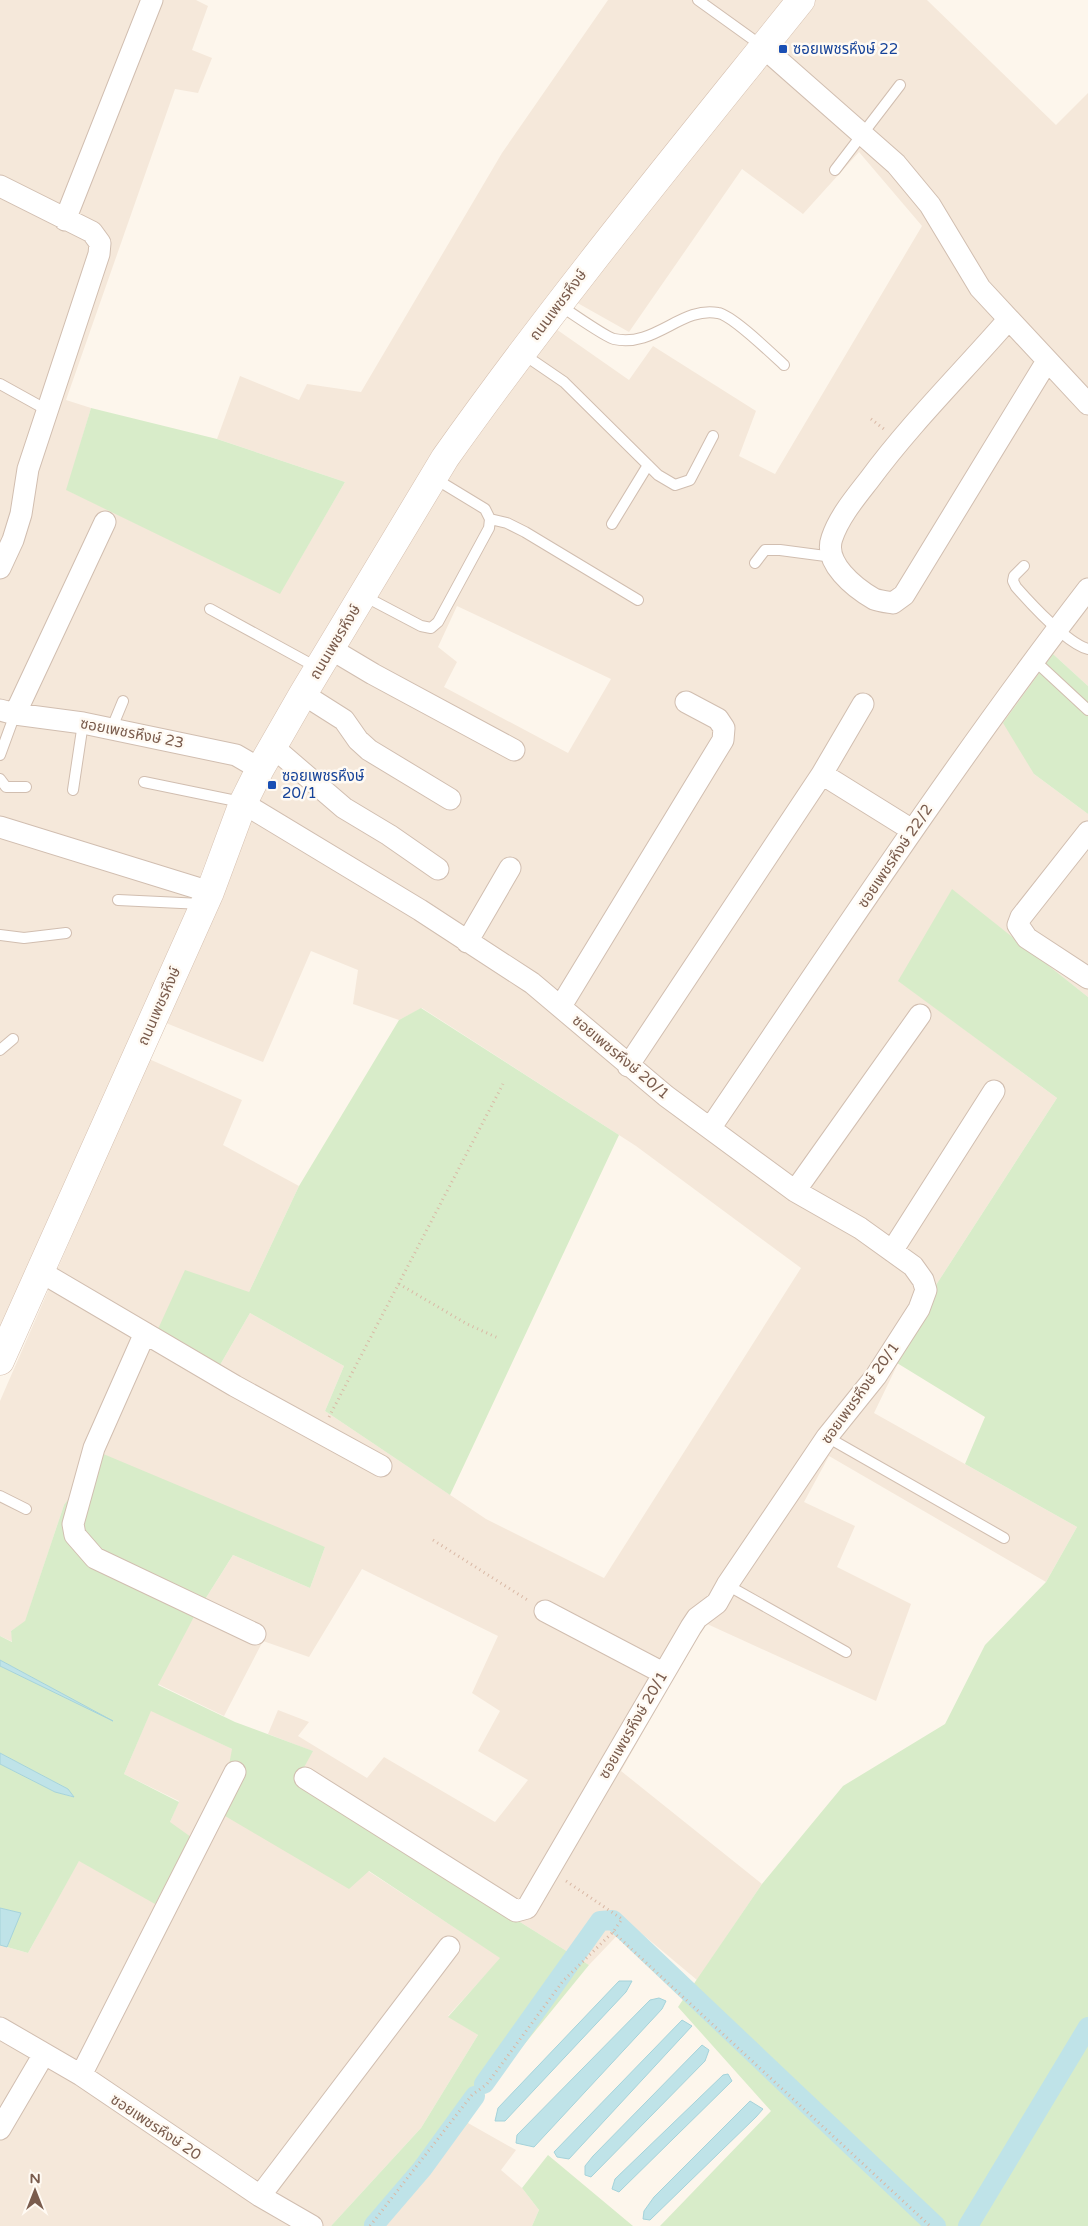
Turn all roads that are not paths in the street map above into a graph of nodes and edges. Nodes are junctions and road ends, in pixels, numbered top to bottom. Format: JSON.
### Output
{"nodes":[{"id":1,"x":152,"y":0,"type":"edge"},
{"id":2,"x":698,"y":0,"type":"edge"},
{"id":3,"x":801,"y":0,"type":"edge"},
{"id":4,"x":763,"y":47,"type":"junction"},
{"id":5,"x":900,"y":85,"type":"dead end"},
{"id":6,"x":862,"y":135,"type":"junction"},
{"id":7,"x":835,"y":170,"type":"dead end"},
{"id":8,"x":0,"y":186,"type":"edge"},
{"id":9,"x":65,"y":220,"type":"junction"},
{"id":10,"x":558,"y":304,"type":"junction"},
{"id":11,"x":1008,"y":320,"type":"junction"},
{"id":12,"x":522,"y":354,"type":"junction"},
{"id":13,"x":1047,"y":361,"type":"junction"},
{"id":14,"x":784,"y":365,"type":"dead end"},
{"id":15,"x":0,"y":384,"type":"edge"},
{"id":16,"x":1086,"y":399,"type":"edge"},
{"id":17,"x":47,"y":410,"type":"junction"},
{"id":18,"x":712,"y":436,"type":"dead end"},
{"id":19,"x":648,"y":465,"type":"junction"},
{"id":20,"x":433,"y":477,"type":"junction"},
{"id":21,"x":490,"y":519,"type":"junction"},
{"id":22,"x":105,"y":522,"type":"dead end"},
{"id":23,"x":612,"y":524,"type":"dead end"},
{"id":24,"x":832,"y":557,"type":"junction"},
{"id":25,"x":755,"y":564,"type":"dead end"},
{"id":26,"x":1024,"y":566,"type":"dead end"},
{"id":27,"x":0,"y":568,"type":"edge"},
{"id":28,"x":1088,"y":590,"type":"edge"},
{"id":29,"x":363,"y":596,"type":"junction"},
{"id":30,"x":638,"y":600,"type":"dead end"},
{"id":31,"x":210,"y":609,"type":"dead end"},
{"id":32,"x":1058,"y":628,"type":"junction"},
{"id":33,"x":1088,"y":649,"type":"edge"},
{"id":34,"x":325,"y":659,"type":"junction"},
{"id":35,"x":1034,"y":660,"type":"junction"},
{"id":36,"x":303,"y":694,"type":"junction"},
{"id":37,"x":123,"y":701,"type":"dead end"},
{"id":38,"x":686,"y":702,"type":"dead end"},
{"id":39,"x":862,"y":704,"type":"dead end"},
{"id":40,"x":1088,"y":710,"type":"edge"},
{"id":41,"x":8,"y":712,"type":"edge"},
{"id":42,"x":83,"y":723,"type":"junction"},
{"id":43,"x":111,"y":730,"type":"junction"},
{"id":44,"x":514,"y":750,"type":"dead end"},
{"id":45,"x":0,"y":755,"type":"edge"},
{"id":46,"x":266,"y":758,"type":"junction"},
{"id":47,"x":822,"y":774,"type":"junction"},
{"id":48,"x":0,"y":779,"type":"edge"},
{"id":49,"x":144,"y":782,"type":"dead end"},
{"id":50,"x":26,"y":787,"type":"dead end"},
{"id":51,"x":73,"y":790,"type":"dead end"},
{"id":52,"x":450,"y":799,"type":"dead end"},
{"id":53,"x":243,"y":803,"type":"junction"},
{"id":54,"x":0,"y":827,"type":"edge"},
{"id":55,"x":912,"y":830,"type":"junction"},
{"id":56,"x":1088,"y":832,"type":"edge"},
{"id":57,"x":510,"y":868,"type":"dead end"},
{"id":58,"x":438,"y":869,"type":"dead end"},
{"id":59,"x":207,"y":898,"type":"junction"},
{"id":60,"x":118,"y":900,"type":"dead end"},
{"id":61,"x":66,"y":933,"type":"dead end"},
{"id":62,"x":0,"y":935,"type":"edge"},
{"id":63,"x":467,"y":942,"type":"junction"},
{"id":64,"x":1088,"y":978,"type":"edge"},
{"id":65,"x":561,"y":1006,"type":"junction"},
{"id":66,"x":920,"y":1015,"type":"dead end"},
{"id":67,"x":13,"y":1039,"type":"dead end"},
{"id":68,"x":0,"y":1050,"type":"edge"},
{"id":69,"x":628,"y":1066,"type":"junction"},
{"id":70,"x":994,"y":1091,"type":"dead end"},
{"id":71,"x":711,"y":1127,"type":"junction"},
{"id":72,"x":795,"y":1191,"type":"junction"},
{"id":73,"x":892,"y":1251,"type":"junction"},
{"id":74,"x":41,"y":1272,"type":"junction"},
{"id":75,"x":144,"y":1333,"type":"junction"},
{"id":76,"x":0,"y":1361,"type":"edge"},
{"id":77,"x":827,"y":1437,"type":"junction"},
{"id":78,"x":381,"y":1466,"type":"dead end"},
{"id":79,"x":0,"y":1496,"type":"edge"},
{"id":80,"x":26,"y":1509,"type":"dead end"},
{"id":81,"x":1004,"y":1538,"type":"dead end"},
{"id":82,"x":727,"y":1585,"type":"junction"},
{"id":83,"x":545,"y":1611,"type":"road end"},
{"id":84,"x":255,"y":1634,"type":"dead end"},
{"id":85,"x":846,"y":1652,"type":"dead end"},
{"id":86,"x":663,"y":1672,"type":"junction"},
{"id":87,"x":236,"y":1772,"type":"dead end"},
{"id":88,"x":305,"y":1778,"type":"dead end"},
{"id":89,"x":449,"y":1947,"type":"dead end"},
{"id":90,"x":0,"y":2028,"type":"edge"},
{"id":91,"x":44,"y":2054,"type":"junction"},
{"id":92,"x":81,"y":2075,"type":"junction"},
{"id":93,"x":0,"y":2129,"type":"edge"},
{"id":94,"x":260,"y":2196,"type":"junction"},
{"id":95,"x":312,"y":2226,"type":"edge"}],
"edges":[{"from":1,"to":9,"type":"street"},
{"from":2,"to":4,"type":"lane"},
{"from":3,"to":4,"type":"main road","name":"ถนนเพชรหึงษ์"},
{"from":4,"to":6,"type":"street"},
{"from":4,"to":10,"type":"main road","name":"ถนนเพชรหึงษ์"},
{"from":5,"to":6,"type":"lane"},
{"from":6,"to":7,"type":"lane"},
{"from":6,"to":11,"type":"street"},
{"from":8,"to":9,"type":"street"},
{"from":9,"to":17,"type":"street"},
{"from":10,"to":12,"type":"main road","name":"ถนนเพชรหึงษ์"},
{"from":10,"to":14,"type":"lane"},
{"from":11,"to":13,"type":"street"},
{"from":11,"to":24,"type":"street"},
{"from":12,"to":19,"type":"lane"},
{"from":12,"to":20,"type":"main road","name":"ถนนเพชรหึงษ์"},
{"from":13,"to":16,"type":"street"},
{"from":13,"to":24,"type":"street"},
{"from":15,"to":17,"type":"lane"},
{"from":17,"to":27,"type":"street"},
{"from":18,"to":19,"type":"lane"},
{"from":19,"to":23,"type":"lane"},
{"from":20,"to":21,"type":"lane"},
{"from":20,"to":29,"type":"main road","name":"ถนนเพชรหึงษ์"},
{"from":21,"to":29,"type":"lane"},
{"from":21,"to":30,"type":"lane"},
{"from":22,"to":41,"type":"street"},
{"from":24,"to":25,"type":"lane"},
{"from":26,"to":32,"type":"lane"},
{"from":28,"to":32,"type":"street","name":"ซอยเพชรหึงษ์ 22/2"},
{"from":29,"to":34,"type":"main road","name":"ถนนเพชรหึงษ์"},
{"from":31,"to":34,"type":"lane"},
{"from":32,"to":33,"type":"lane"},
{"from":32,"to":35,"type":"street","name":"ซอยเพชรหึงษ์ 22/2"},
{"from":34,"to":36,"type":"main road","name":"ถนนเพชรหึงษ์"},
{"from":34,"to":44,"type":"street"},
{"from":35,"to":40,"type":"lane"},
{"from":35,"to":55,"type":"street","name":"ซอยเพชรหึงษ์ 22/2"},
{"from":36,"to":46,"type":"main road","name":"ถนนเพชรหึงษ์"},
{"from":36,"to":52,"type":"street"},
{"from":37,"to":43,"type":"lane"},
{"from":38,"to":65,"type":"street"},
{"from":39,"to":47,"type":"street"},
{"from":41,"to":42,"type":"street","name":"ซอยเพชรหึงษ์ 23"},
{"from":41,"to":45,"type":"lane"},
{"from":42,"to":43,"type":"street","name":"ซอยเพชรหึงษ์ 23"},
{"from":42,"to":51,"type":"lane"},
{"from":43,"to":46,"type":"street","name":"ซอยเพชรหึงษ์ 23"},
{"from":46,"to":53,"type":"main road","name":"ถนนเพชรหึงษ์"},
{"from":46,"to":58,"type":"street","name":"ซอยเพชรหึงษ์ 23"},
{"from":47,"to":55,"type":"street"},
{"from":47,"to":69,"type":"street"},
{"from":48,"to":50,"type":"lane"},
{"from":49,"to":53,"type":"lane"},
{"from":53,"to":59,"type":"main road","name":"ถนนเพชรหึงษ์"},
{"from":53,"to":63,"type":"street","name":"ซอยเพชรหึงษ์ 20/1"},
{"from":54,"to":59,"type":"street"},
{"from":55,"to":71,"type":"street","name":"ซอยเพชรหึงษ์ 22/2"},
{"from":56,"to":64,"type":"street"},
{"from":57,"to":63,"type":"street"},
{"from":59,"to":60,"type":"lane"},
{"from":59,"to":74,"type":"main road","name":"ถนนเพชรหึงษ์"},
{"from":61,"to":62,"type":"lane"},
{"from":63,"to":65,"type":"street","name":"ซอยเพชรหึงษ์ 20/1"},
{"from":65,"to":69,"type":"street","name":"ซอยเพชรหึงษ์ 20/1"},
{"from":66,"to":72,"type":"street"},
{"from":67,"to":68,"type":"lane"},
{"from":69,"to":71,"type":"street","name":"ซอยเพชรหึงษ์ 20/1"},
{"from":70,"to":73,"type":"street"},
{"from":71,"to":72,"type":"street","name":"ซอยเพชรหึงษ์ 20/1"},
{"from":72,"to":73,"type":"street","name":"ซอยเพชรหึงษ์ 20/1"},
{"from":73,"to":77,"type":"street","name":"ซอยเพชรหึงษ์ 20/1"},
{"from":74,"to":75,"type":"street"},
{"from":74,"to":76,"type":"main road","name":"ถนนเพชรหึงษ์"},
{"from":75,"to":78,"type":"street"},
{"from":75,"to":84,"type":"street"},
{"from":77,"to":81,"type":"lane"},
{"from":77,"to":82,"type":"street","name":"ซอยเพชรหึงษ์ 20/1"},
{"from":79,"to":80,"type":"lane"},
{"from":82,"to":85,"type":"lane"},
{"from":82,"to":86,"type":"street","name":"ซอยเพชรหึงษ์ 20/1"},
{"from":83,"to":86,"type":"street"},
{"from":86,"to":88,"type":"street","name":"ซอยเพชรหึงษ์ 20/1"},
{"from":87,"to":92,"type":"street"},
{"from":89,"to":94,"type":"street"},
{"from":90,"to":91,"type":"street","name":"ซอยเพชรหึงษ์ 20"},
{"from":91,"to":92,"type":"street","name":"ซอยเพชรหึงษ์ 20"},
{"from":91,"to":93,"type":"street"},
{"from":92,"to":94,"type":"street","name":"ซอยเพชรหึงษ์ 20"},
{"from":94,"to":95,"type":"street","name":"ซอยเพชรหึงษ์ 20"}]}
